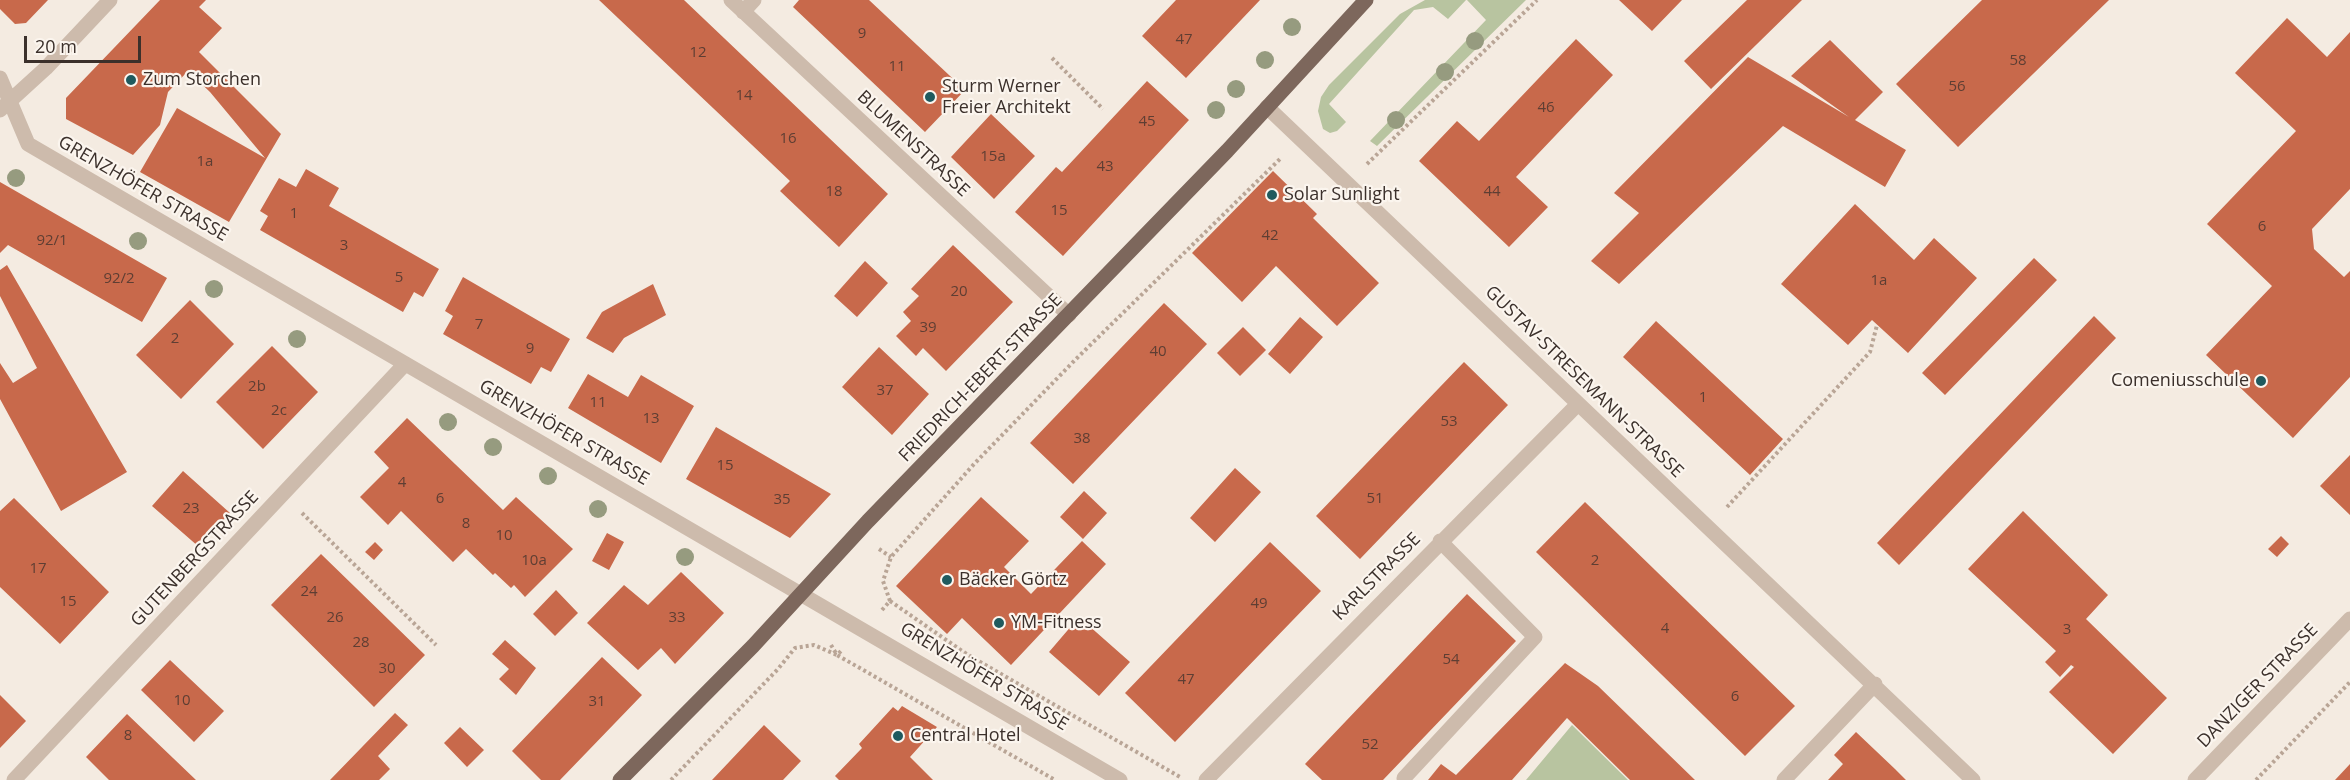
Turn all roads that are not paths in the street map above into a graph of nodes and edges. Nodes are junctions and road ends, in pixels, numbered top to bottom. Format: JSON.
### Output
{"nodes":[{"id":1,"x":110,"y":0,"type":"edge"},
{"id":2,"x":731,"y":0,"type":"edge"},
{"id":3,"x":754,"y":0,"type":"edge"},
{"id":4,"x":1366,"y":0,"type":"edge"},
{"id":5,"x":743,"y":12,"type":"junction"},
{"id":6,"x":0,"y":78,"type":"edge"},
{"id":7,"x":5,"y":105,"type":"edge"},
{"id":8,"x":1267,"y":107,"type":"junction"},
{"id":9,"x":1069,"y":315,"type":"junction"},
{"id":10,"x":405,"y":364,"type":"junction"},
{"id":11,"x":1578,"y":404,"type":"junction"},
{"id":12,"x":1440,"y":542,"type":"junction"},
{"id":13,"x":801,"y":592,"type":"junction"},
{"id":14,"x":2350,"y":619,"type":"edge"},
{"id":15,"x":1875,"y":684,"type":"junction"},
{"id":16,"x":1404,"y":778,"type":"dead end"},
{"id":17,"x":14,"y":780,"type":"edge"},
{"id":18,"x":620,"y":780,"type":"edge"},
{"id":19,"x":1120,"y":780,"type":"edge"},
{"id":20,"x":1206,"y":780,"type":"edge"},
{"id":21,"x":1784,"y":780,"type":"edge"},
{"id":22,"x":1972,"y":780,"type":"edge"},
{"id":23,"x":2195,"y":780,"type":"edge"}],
"edges":[{"from":1,"to":7,"type":"street"},
{"from":2,"to":5,"type":"street","name":"BLUMENSTRASSE"},
{"from":3,"to":5,"type":"street"},
{"from":4,"to":8,"type":"main road","name":"FRIEDRICH-EBERT-STRASSE"},
{"from":5,"to":9,"type":"street","name":"BLUMENSTRASSE"},
{"from":6,"to":7,"type":"street","name":"GRENZHÖFER STRASSE"},
{"from":7,"to":10,"type":"street","name":"GRENZHÖFER STRASSE"},
{"from":8,"to":9,"type":"main road","name":"FRIEDRICH-EBERT-STRASSE"},
{"from":8,"to":11,"type":"street","name":"GUSTAV-STRESEMANN-STRASSE"},
{"from":9,"to":13,"type":"main road","name":"FRIEDRICH-EBERT-STRASSE"},
{"from":10,"to":13,"type":"street","name":"GRENZHÖFER STRASSE"},
{"from":10,"to":17,"type":"street","name":"GUTENBERGSTRASSE"},
{"from":11,"to":12,"type":"street","name":"KARLSTRASSE"},
{"from":11,"to":15,"type":"street","name":"GUSTAV-STRESEMANN-STRASSE"},
{"from":12,"to":16,"type":"street"},
{"from":12,"to":20,"type":"street","name":"KARLSTRASSE"},
{"from":13,"to":18,"type":"main road","name":"FRIEDRICH-EBERT-STRASSE"},
{"from":13,"to":19,"type":"street","name":"GRENZHÖFER STRASSE"},
{"from":14,"to":23,"type":"street","name":"DANZIGER STRASSE"},
{"from":15,"to":21,"type":"street"},
{"from":15,"to":22,"type":"street","name":"GUSTAV-STRESEMANN-STRASSE"}]}
